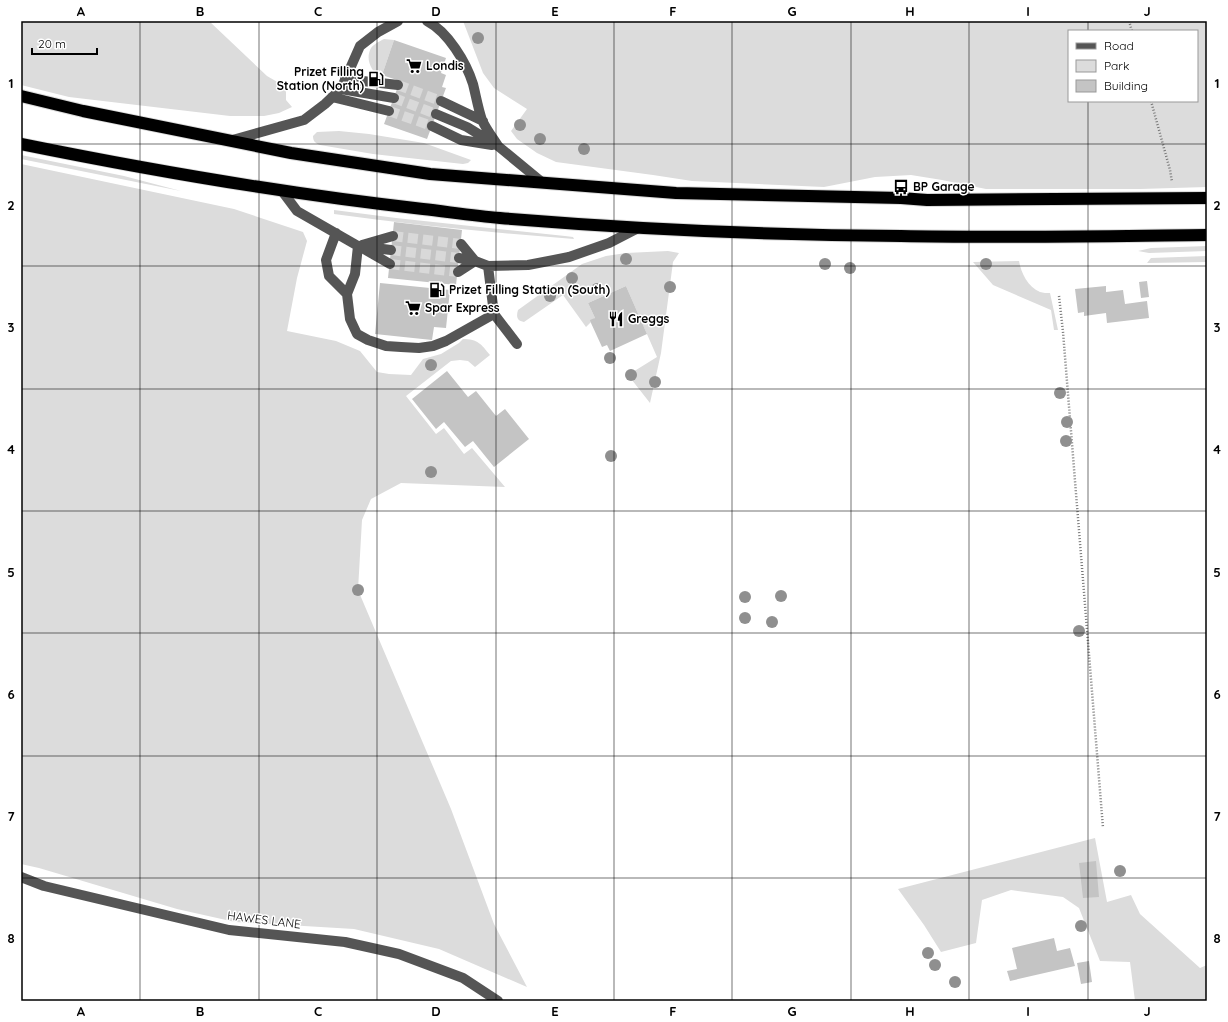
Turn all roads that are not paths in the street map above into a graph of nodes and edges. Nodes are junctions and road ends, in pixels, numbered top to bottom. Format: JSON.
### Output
{"nodes":[{"id":1,"x":398,"y":21,"type":"edge"},
{"id":2,"x":428,"y":21,"type":"edge"},
{"id":3,"x":343,"y":84,"type":"junction"},
{"id":4,"x":398,"y":85,"type":"tunnel mouth"},
{"id":5,"x":21,"y":96,"type":"edge"},
{"id":6,"x":332,"y":97,"type":"junction"},
{"id":7,"x":394,"y":98,"type":"tunnel mouth"},
{"id":8,"x":441,"y":101,"type":"tunnel mouth"},
{"id":9,"x":389,"y":111,"type":"tunnel mouth"},
{"id":10,"x":436,"y":114,"type":"tunnel mouth"},
{"id":11,"x":483,"y":121,"type":"junction"},
{"id":12,"x":432,"y":126,"type":"tunnel mouth"},
{"id":13,"x":229,"y":141,"type":"junction"},
{"id":14,"x":21,"y":144,"type":"edge"},
{"id":15,"x":498,"y":146,"type":"junction"},
{"id":16,"x":543,"y":184,"type":"junction"},
{"id":17,"x":282,"y":191,"type":"junction"},
{"id":18,"x":1207,"y":198,"type":"edge"},
{"id":19,"x":640,"y":228,"type":"junction"},
{"id":20,"x":336,"y":233,"type":"junction"},
{"id":21,"x":1207,"y":235,"type":"edge"},
{"id":22,"x":393,"y":236,"type":"tunnel mouth"},
{"id":23,"x":461,"y":244,"type":"tunnel mouth"},
{"id":24,"x":358,"y":246,"type":"junction"},
{"id":25,"x":392,"y":250,"type":"tunnel mouth"},
{"id":26,"x":459,"y":258,"type":"tunnel mouth"},
{"id":27,"x":475,"y":261,"type":"junction"},
{"id":28,"x":390,"y":264,"type":"tunnel mouth"},
{"id":29,"x":488,"y":266,"type":"junction"},
{"id":30,"x":458,"y":272,"type":"tunnel mouth"},
{"id":31,"x":347,"y":294,"type":"junction"},
{"id":32,"x":494,"y":314,"type":"junction"},
{"id":33,"x":517,"y":344,"type":"dead end"},
{"id":34,"x":21,"y":877,"type":"edge"},
{"id":35,"x":498,"y":1001,"type":"edge"}],
"edges":[{"from":1,"to":3,"type":"street"},
{"from":2,"to":11,"type":"street"},
{"from":3,"to":4,"type":"street"},
{"from":3,"to":6,"type":"street"},
{"from":3,"to":7,"type":"street"},
{"from":5,"to":13,"type":"highway"},
{"from":6,"to":9,"type":"street"},
{"from":6,"to":13,"type":"street"},
{"from":8,"to":11,"type":"street"},
{"from":10,"to":15,"type":"street"},
{"from":11,"to":15,"type":"street"},
{"from":12,"to":15,"type":"street"},
{"from":13,"to":16,"type":"highway"},
{"from":14,"to":17,"type":"highway"},
{"from":15,"to":16,"type":"street"},
{"from":16,"to":18,"type":"highway"},
{"from":17,"to":19,"type":"highway"},
{"from":17,"to":20,"type":"street"},
{"from":19,"to":21,"type":"highway"},
{"from":19,"to":29,"type":"street"},
{"from":20,"to":24,"type":"street"},
{"from":20,"to":31,"type":"street"},
{"from":22,"to":24,"type":"street"},
{"from":23,"to":27,"type":"street"},
{"from":24,"to":25,"type":"street"},
{"from":24,"to":28,"type":"street"},
{"from":24,"to":31,"type":"street"},
{"from":26,"to":27,"type":"street"},
{"from":27,"to":29,"type":"street"},
{"from":27,"to":30,"type":"street"},
{"from":29,"to":32,"type":"street"},
{"from":31,"to":32,"type":"street"},
{"from":32,"to":33,"type":"street"},
{"from":34,"to":35,"type":"street","name":"HAWES LANE"}]}
